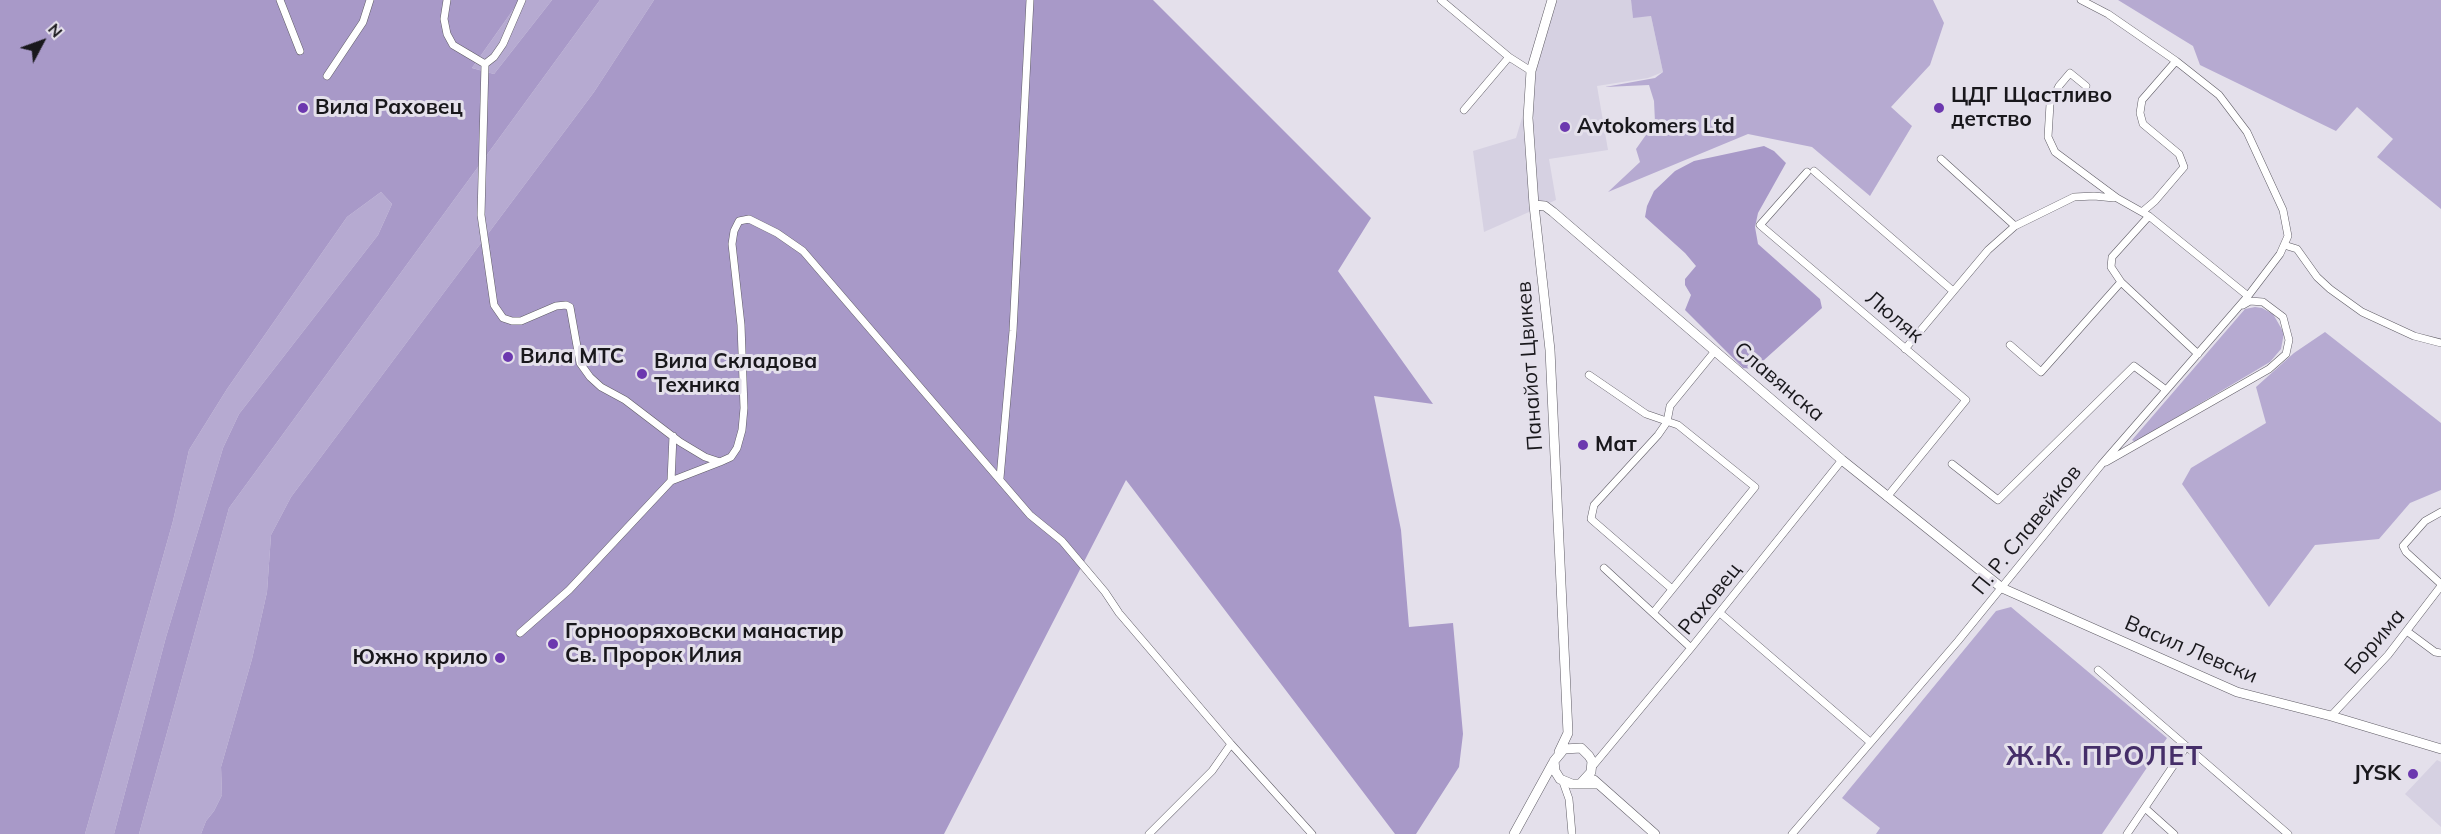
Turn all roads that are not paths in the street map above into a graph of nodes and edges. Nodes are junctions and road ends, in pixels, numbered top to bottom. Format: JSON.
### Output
{"nodes":[{"id":1,"x":280,"y":0,"type":"edge"},
{"id":2,"x":370,"y":0,"type":"edge"},
{"id":3,"x":447,"y":0,"type":"edge"},
{"id":4,"x":522,"y":0,"type":"edge"},
{"id":5,"x":1030,"y":0,"type":"edge"},
{"id":6,"x":1441,"y":0,"type":"edge"},
{"id":7,"x":1552,"y":0,"type":"edge"},
{"id":8,"x":2081,"y":0,"type":"edge"},
{"id":9,"x":300,"y":51,"type":"dead end"},
{"id":10,"x":1509,"y":57,"type":"junction"},
{"id":11,"x":2176,"y":61,"type":"junction"},
{"id":12,"x":485,"y":64,"type":"junction"},
{"id":13,"x":1532,"y":70,"type":"junction"},
{"id":14,"x":327,"y":76,"type":"dead end"},
{"id":15,"x":2086,"y":86,"type":"dead end"},
{"id":16,"x":1464,"y":110,"type":"dead end"},
{"id":17,"x":1941,"y":159,"type":"dead end"},
{"id":18,"x":2117,"y":198,"type":"junction"},
{"id":19,"x":1534,"y":205,"type":"junction"},
{"id":20,"x":2145,"y":214,"type":"junction"},
{"id":21,"x":2015,"y":226,"type":"junction"},
{"id":22,"x":2284,"y":245,"type":"junction"},
{"id":23,"x":2121,"y":282,"type":"junction"},
{"id":24,"x":1953,"y":291,"type":"junction"},
{"id":25,"x":2248,"y":296,"type":"junction"},
{"id":26,"x":2238,"y":307,"type":"junction"},
{"id":27,"x":2441,"y":343,"type":"edge"},
{"id":28,"x":2010,"y":345,"type":"dead end"},
{"id":29,"x":1905,"y":349,"type":"junction"},
{"id":30,"x":1715,"y":351,"type":"junction"},
{"id":31,"x":2198,"y":354,"type":"junction"},
{"id":32,"x":1589,"y":375,"type":"dead end"},
{"id":33,"x":2166,"y":390,"type":"junction"},
{"id":34,"x":1667,"y":422,"type":"junction"},
{"id":35,"x":673,"y":436,"type":"junction"},
{"id":36,"x":1842,"y":460,"type":"junction"},
{"id":37,"x":720,"y":462,"type":"junction"},
{"id":38,"x":1952,"y":464,"type":"dead end"},
{"id":39,"x":2101,"y":465,"type":"junction"},
{"id":40,"x":1000,"y":478,"type":"junction"},
{"id":41,"x":671,"y":482,"type":"junction"},
{"id":42,"x":1887,"y":497,"type":"junction"},
{"id":43,"x":2441,"y":512,"type":"edge"},
{"id":44,"x":1604,"y":568,"type":"dead end"},
{"id":45,"x":2441,"y":585,"type":"edge"},
{"id":46,"x":2002,"y":588,"type":"junction"},
{"id":47,"x":1672,"y":589,"type":"junction"},
{"id":48,"x":1653,"y":613,"type":"junction"},
{"id":49,"x":1720,"y":613,"type":"junction"},
{"id":50,"x":2408,"y":632,"type":"junction"},
{"id":51,"x":520,"y":633,"type":"dead end"},
{"id":52,"x":1691,"y":648,"type":"junction"},
{"id":53,"x":2441,"y":653,"type":"edge"},
{"id":54,"x":2097,"y":670,"type":"dead end"},
{"id":55,"x":2331,"y":716,"type":"junction"},
{"id":56,"x":1568,"y":733,"type":"junction"},
{"id":57,"x":1870,"y":742,"type":"junction"},
{"id":58,"x":1231,"y":744,"type":"junction"},
{"id":59,"x":2186,"y":747,"type":"junction"},
{"id":60,"x":1581,"y":748,"type":"junction"},
{"id":61,"x":2441,"y":749,"type":"edge"},
{"id":62,"x":1559,"y":752,"type":"junction"},
{"id":63,"x":1589,"y":756,"type":"junction"},
{"id":64,"x":1600,"y":757,"type":"junction"},
{"id":65,"x":1554,"y":761,"type":"junction"},
{"id":66,"x":1591,"y":770,"type":"junction"},
{"id":67,"x":1560,"y":779,"type":"junction"},
{"id":68,"x":1541,"y":781,"type":"junction"},
{"id":69,"x":1580,"y":783,"type":"junction"},
{"id":70,"x":1596,"y":784,"type":"junction"},
{"id":71,"x":1569,"y":799,"type":"junction"},
{"id":72,"x":2145,"y":808,"type":"junction"},
{"id":73,"x":1149,"y":834,"type":"edge"},
{"id":74,"x":1312,"y":834,"type":"edge"},
{"id":75,"x":1514,"y":834,"type":"edge"},
{"id":76,"x":1572,"y":834,"type":"edge"},
{"id":77,"x":1655,"y":834,"type":"edge"},
{"id":78,"x":1792,"y":834,"type":"edge"},
{"id":79,"x":2127,"y":834,"type":"edge"},
{"id":80,"x":2174,"y":834,"type":"edge"},
{"id":81,"x":2288,"y":834,"type":"edge"}],
"edges":[{"from":1,"to":9,"type":"street"},
{"from":2,"to":14,"type":"street"},
{"from":3,"to":12,"type":"street"},
{"from":4,"to":12,"type":"street"},
{"from":5,"to":40,"type":"street"},
{"from":6,"to":10,"type":"street"},
{"from":7,"to":13,"type":"street","name":"Панайот Цвикев"},
{"from":8,"to":11,"type":"street"},
{"from":10,"to":13,"type":"street"},
{"from":10,"to":16,"type":"street"},
{"from":11,"to":20,"type":"street"},
{"from":11,"to":22,"type":"street"},
{"from":12,"to":35,"type":"street"},
{"from":13,"to":19,"type":"street","name":"Панайот Цвикев"},
{"from":15,"to":18,"type":"street"},
{"from":17,"to":21,"type":"street"},
{"from":18,"to":20,"type":"street"},
{"from":18,"to":21,"type":"street"},
{"from":19,"to":30,"type":"street","name":"Славянска"},
{"from":19,"to":56,"type":"street","name":"Панайот Цвикев"},
{"from":20,"to":23,"type":"street"},
{"from":20,"to":25,"type":"street"},
{"from":21,"to":24,"type":"street"},
{"from":22,"to":25,"type":"street","name":"П. Р. Славейков"},
{"from":22,"to":27,"type":"street"},
{"from":23,"to":28,"type":"street"},
{"from":23,"to":31,"type":"street"},
{"from":24,"to":29,"type":"street"},
{"from":24,"to":29,"type":"street","name":"Люляк"},
{"from":25,"to":26,"type":"street","name":"П. Р. Славейков"},
{"from":26,"to":31,"type":"street","name":"П. Р. Славейков"},
{"from":26,"to":39,"type":"street"},
{"from":29,"to":42,"type":"street","name":"Люляк"},
{"from":30,"to":34,"type":"street"},
{"from":30,"to":36,"type":"street","name":"Славянска"},
{"from":31,"to":33,"type":"street","name":"П. Р. Славейков"},
{"from":32,"to":34,"type":"street"},
{"from":33,"to":38,"type":"street"},
{"from":33,"to":39,"type":"street","name":"П. Р. Славейков"},
{"from":34,"to":47,"type":"street"},
{"from":34,"to":47,"type":"street"},
{"from":35,"to":37,"type":"street"},
{"from":35,"to":41,"type":"street"},
{"from":36,"to":42,"type":"street","name":"Славянска"},
{"from":36,"to":49,"type":"street","name":"Раховец"},
{"from":37,"to":40,"type":"street"},
{"from":37,"to":41,"type":"street"},
{"from":39,"to":46,"type":"street","name":"П. Р. Славейков"},
{"from":40,"to":58,"type":"street"},
{"from":41,"to":51,"type":"street"},
{"from":42,"to":46,"type":"street","name":"Славянска"},
{"from":43,"to":45,"type":"street"},
{"from":44,"to":48,"type":"street"},
{"from":45,"to":50,"type":"street","name":"Борима"},
{"from":46,"to":55,"type":"street","name":"Васил Левски"},
{"from":46,"to":57,"type":"street","name":"П. Р. Славейков"},
{"from":47,"to":48,"type":"street"},
{"from":48,"to":52,"type":"street"},
{"from":49,"to":52,"type":"street","name":"Раховец"},
{"from":49,"to":57,"type":"street"},
{"from":50,"to":53,"type":"street"},
{"from":50,"to":55,"type":"street","name":"Борима"},
{"from":52,"to":64,"type":"street","name":"Раховец"},
{"from":54,"to":59,"type":"street"},
{"from":55,"to":61,"type":"street","name":"Васил Левски"},
{"from":56,"to":60,"type":"street"},
{"from":56,"to":62,"type":"street","name":"Панайот Цвикев"},
{"from":57,"to":78,"type":"street","name":"П. Р. Славейков"},
{"from":58,"to":73,"type":"street"},
{"from":58,"to":74,"type":"street"},
{"from":59,"to":72,"type":"street"},
{"from":59,"to":81,"type":"street"},
{"from":60,"to":62,"type":"street"},
{"from":60,"to":63,"type":"street"},
{"from":62,"to":65,"type":"street"},
{"from":63,"to":64,"type":"street"},
{"from":63,"to":66,"type":"street"},
{"from":64,"to":66,"type":"street","name":"Раховец"},
{"from":65,"to":67,"type":"street"},
{"from":65,"to":68,"type":"street"},
{"from":66,"to":69,"type":"street"},
{"from":66,"to":70,"type":"street"},
{"from":67,"to":68,"type":"street"},
{"from":67,"to":69,"type":"street"},
{"from":67,"to":71,"type":"street"},
{"from":68,"to":75,"type":"street"},
{"from":69,"to":70,"type":"street"},
{"from":69,"to":71,"type":"street"},
{"from":70,"to":77,"type":"street"},
{"from":71,"to":76,"type":"street"},
{"from":72,"to":79,"type":"street"},
{"from":72,"to":80,"type":"street"}]}
